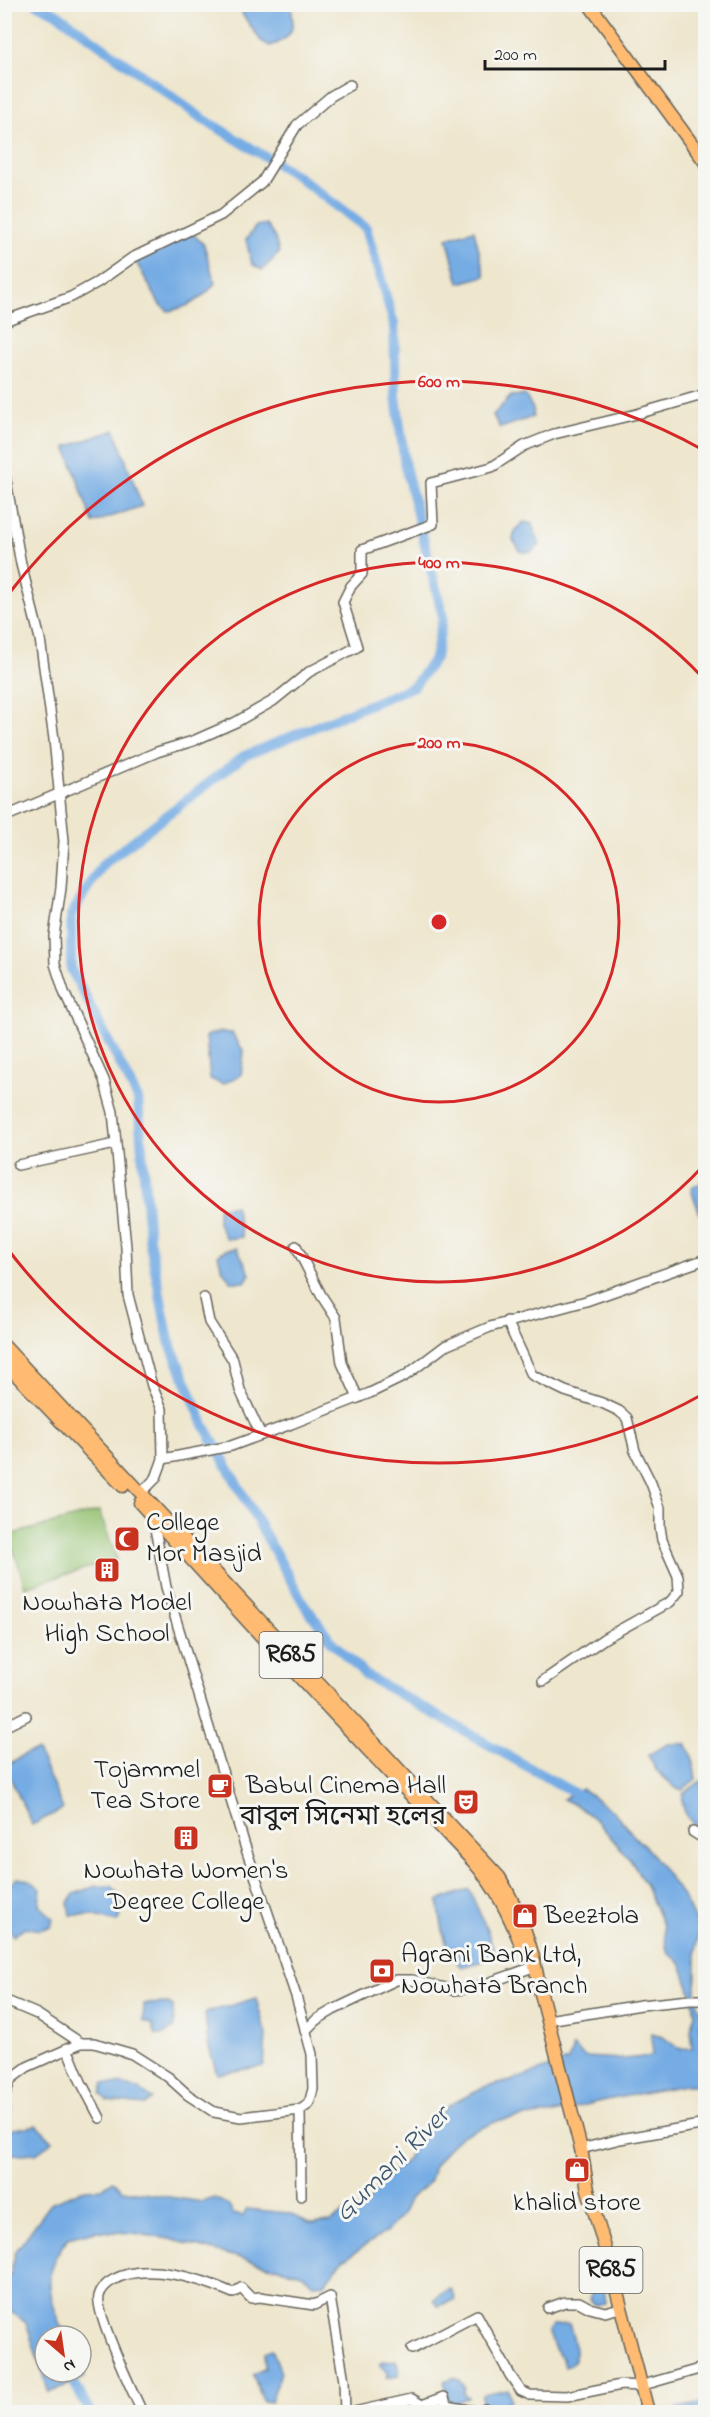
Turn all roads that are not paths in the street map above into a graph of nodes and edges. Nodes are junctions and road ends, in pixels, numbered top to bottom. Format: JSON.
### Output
{"nodes":[{"id":1,"x":589,"y":4,"type":"edge"},
{"id":2,"x":350,"y":85,"type":"dead end"},
{"id":3,"x":705,"y":163,"type":"edge"},
{"id":4,"x":4,"y":321,"type":"edge"},
{"id":5,"x":705,"y":394,"type":"edge"},
{"id":6,"x":4,"y":470,"type":"edge"},
{"id":7,"x":58,"y":795,"type":"junction"},
{"id":8,"x":4,"y":817,"type":"edge"},
{"id":9,"x":115,"y":1144,"type":"junction"},
{"id":10,"x":18,"y":1165,"type":"dead end"},
{"id":11,"x":296,"y":1246,"type":"dead end"},
{"id":12,"x":705,"y":1258,"type":"edge"},
{"id":13,"x":204,"y":1298,"type":"dead end"},
{"id":14,"x":507,"y":1321,"type":"junction"},
{"id":15,"x":4,"y":1346,"type":"edge"},
{"id":16,"x":4,"y":1362,"type":"edge"},
{"id":17,"x":45,"y":1398,"type":"junction"},
{"id":18,"x":358,"y":1398,"type":"junction"},
{"id":19,"x":261,"y":1435,"type":"junction"},
{"id":20,"x":164,"y":1459,"type":"junction"},
{"id":21,"x":141,"y":1492,"type":"junction"},
{"id":22,"x":153,"y":1518,"type":"junction"},
{"id":23,"x":200,"y":1562,"type":"junction"},
{"id":24,"x":543,"y":1681,"type":"dead end"},
{"id":25,"x":26,"y":1716,"type":"dead end"},
{"id":26,"x":4,"y":1727,"type":"edge"},
{"id":27,"x":693,"y":1832,"type":"dead end"},
{"id":28,"x":705,"y":1840,"type":"edge"},
{"id":29,"x":533,"y":1967,"type":"junction"},
{"id":30,"x":4,"y":2000,"type":"edge"},
{"id":31,"x":698,"y":2000,"type":"edge"},
{"id":32,"x":548,"y":2020,"type":"junction"},
{"id":33,"x":305,"y":2031,"type":"junction"},
{"id":34,"x":81,"y":2043,"type":"junction"},
{"id":35,"x":67,"y":2048,"type":"junction"},
{"id":36,"x":8,"y":2079,"type":"edge"},
{"id":37,"x":4,"y":2097,"type":"edge"},
{"id":38,"x":300,"y":2110,"type":"junction"},
{"id":39,"x":100,"y":2118,"type":"dead end"},
{"id":40,"x":705,"y":2124,"type":"edge"},
{"id":41,"x":581,"y":2149,"type":"junction"},
{"id":42,"x":301,"y":2196,"type":"dead end"},
{"id":43,"x":548,"y":2308,"type":"dead end"},
{"id":44,"x":620,"y":2308,"type":"junction"},
{"id":45,"x":412,"y":2349,"type":"dead end"},
{"id":46,"x":705,"y":2367,"type":"edge"},
{"id":47,"x":640,"y":2386,"type":"junction"},
{"id":48,"x":447,"y":2409,"type":"edge"},
{"id":49,"x":485,"y":2409,"type":"dead end"},
{"id":50,"x":142,"y":2412,"type":"edge"},
{"id":51,"x":345,"y":2412,"type":"edge"},
{"id":52,"x":354,"y":2412,"type":"edge"},
{"id":53,"x":648,"y":2412,"type":"edge"}],
"edges":[{"from":1,"to":3,"type":"main road"},
{"from":2,"to":4,"type":"street"},
{"from":5,"to":7,"type":"street"},
{"from":6,"to":7,"type":"street"},
{"from":7,"to":8,"type":"street"},
{"from":7,"to":9,"type":"street"},
{"from":9,"to":10,"type":"street"},
{"from":9,"to":20,"type":"street"},
{"from":11,"to":18,"type":"street"},
{"from":12,"to":14,"type":"street"},
{"from":13,"to":19,"type":"street"},
{"from":14,"to":18,"type":"street"},
{"from":14,"to":24,"type":"street"},
{"from":15,"to":17,"type":"main road","number":"R685"},
{"from":16,"to":17,"type":"main road","number":"R685"},
{"from":17,"to":21,"type":"main road","number":"R685"},
{"from":17,"to":22,"type":"main road","number":"R685"},
{"from":18,"to":19,"type":"street"},
{"from":19,"to":20,"type":"street"},
{"from":20,"to":21,"type":"street"},
{"from":21,"to":23,"type":"main road","number":"R685"},
{"from":22,"to":23,"type":"main road","number":"R685"},
{"from":22,"to":33,"type":"street"},
{"from":23,"to":29,"type":"main road","number":"R685"},
{"from":25,"to":26,"type":"street"},
{"from":27,"to":28,"type":"street"},
{"from":29,"to":32,"type":"main road","number":"R685"},
{"from":29,"to":33,"type":"street"},
{"from":30,"to":34,"type":"street"},
{"from":31,"to":32,"type":"street"},
{"from":32,"to":41,"type":"main road","number":"R685"},
{"from":33,"to":38,"type":"street"},
{"from":34,"to":35,"type":"street"},
{"from":34,"to":38,"type":"street"},
{"from":35,"to":36,"type":"street"},
{"from":35,"to":39,"type":"street"},
{"from":36,"to":37,"type":"street"},
{"from":38,"to":42,"type":"street"},
{"from":40,"to":41,"type":"street"},
{"from":41,"to":44,"type":"main road","number":"R685"},
{"from":43,"to":44,"type":"street"},
{"from":44,"to":47,"type":"main road","number":"R685"},
{"from":45,"to":47,"type":"street"},
{"from":46,"to":47,"type":"street"},
{"from":47,"to":53,"type":"main road","number":"R685"},
{"from":48,"to":49,"type":"street"},
{"from":48,"to":52,"type":"street"},
{"from":50,"to":51,"type":"street"}]}
